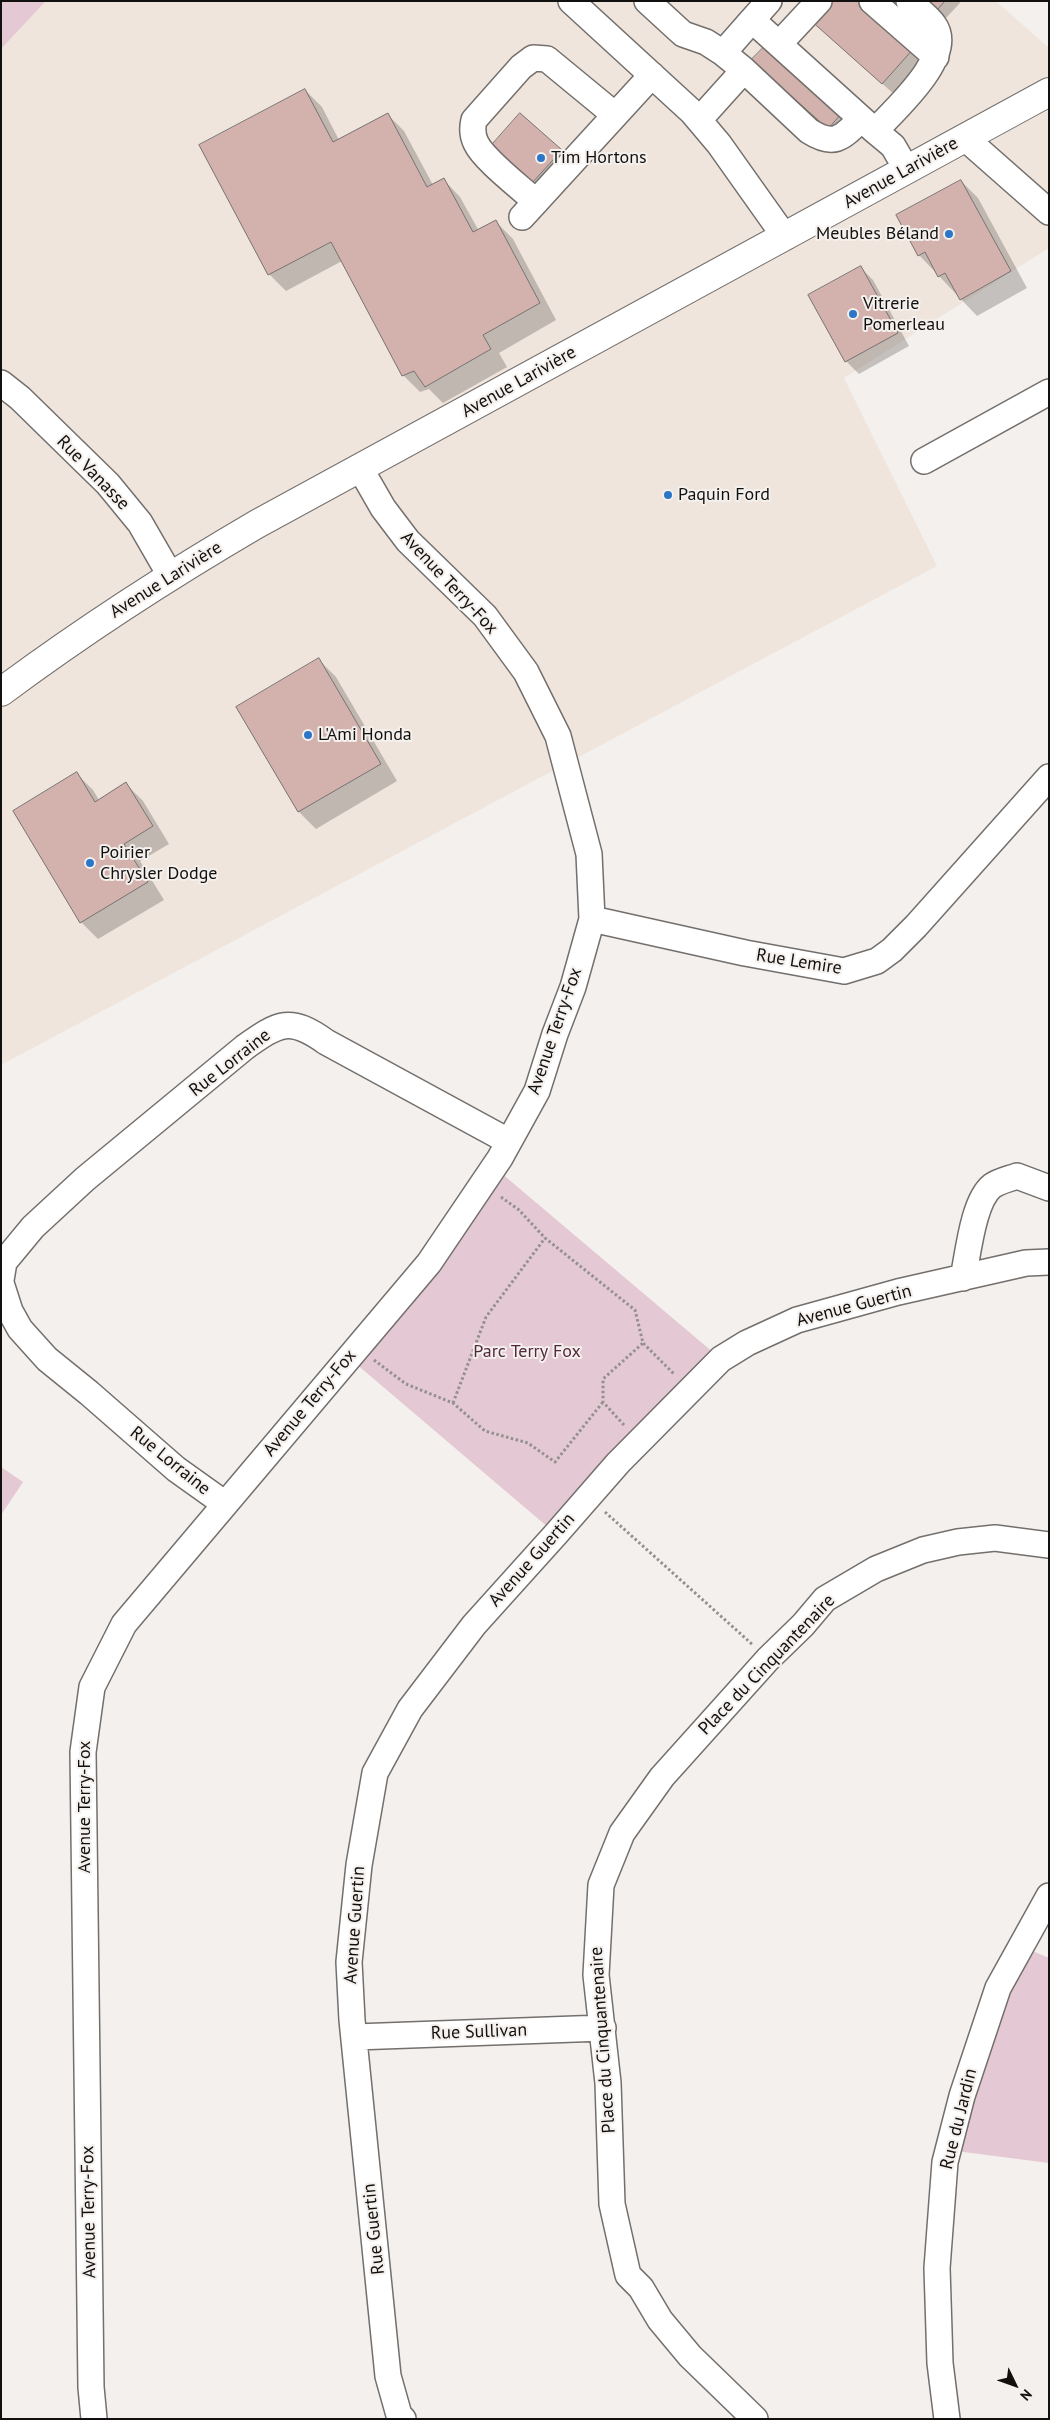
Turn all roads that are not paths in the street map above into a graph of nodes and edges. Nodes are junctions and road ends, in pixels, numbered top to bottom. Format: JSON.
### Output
{"nodes":[{"id":1,"x":572,"y":1,"type":"edge"},
{"id":2,"x":647,"y":1,"type":"edge"},
{"id":3,"x":769,"y":1,"type":"edge"},
{"id":4,"x":818,"y":1,"type":"edge"},
{"id":5,"x":872,"y":1,"type":"edge"},
{"id":6,"x":908,"y":1,"type":"edge"},
{"id":7,"x":752,"y":20,"type":"junction"},
{"id":8,"x":779,"y":44,"type":"junction"},
{"id":9,"x":723,"y":53,"type":"junction"},
{"id":10,"x":936,"y":57,"type":"junction"},
{"id":11,"x":744,"y":70,"type":"junction"},
{"id":12,"x":652,"y":75,"type":"junction"},
{"id":13,"x":1049,"y":92,"type":"edge"},
{"id":14,"x":615,"y":115,"type":"junction"},
{"id":15,"x":699,"y":120,"type":"junction"},
{"id":16,"x":868,"y":125,"type":"junction"},
{"id":17,"x":965,"y":138,"type":"junction"},
{"id":18,"x":907,"y":170,"type":"junction"},
{"id":19,"x":1049,"y":212,"type":"edge"},
{"id":20,"x":785,"y":237,"type":"junction"},
{"id":21,"x":1,"y":383,"type":"edge"},
{"id":22,"x":1049,"y":392,"type":"edge"},
{"id":23,"x":924,"y":461,"type":"dead end"},
{"id":24,"x":360,"y":468,"type":"junction"},
{"id":25,"x":170,"y":575,"type":"junction"},
{"id":26,"x":1,"y":692,"type":"edge"},
{"id":27,"x":1049,"y":777,"type":"edge"},
{"id":28,"x":592,"y":919,"type":"junction"},
{"id":29,"x":508,"y":1141,"type":"junction"},
{"id":30,"x":1049,"y":1188,"type":"edge"},
{"id":31,"x":1049,"y":1262,"type":"edge"},
{"id":32,"x":963,"y":1278,"type":"junction"},
{"id":33,"x":1,"y":1282,"type":"edge"},
{"id":34,"x":225,"y":1504,"type":"junction"},
{"id":35,"x":1049,"y":1546,"type":"edge"},
{"id":36,"x":1049,"y":1896,"type":"edge"},
{"id":37,"x":603,"y":2028,"type":"junction"},
{"id":38,"x":355,"y":2037,"type":"junction"},
{"id":39,"x":94,"y":2419,"type":"edge"},
{"id":40,"x":403,"y":2419,"type":"edge"},
{"id":41,"x":755,"y":2419,"type":"edge"},
{"id":42,"x":947,"y":2419,"type":"edge"}],
"edges":[{"from":1,"to":12,"type":"street"},
{"from":2,"to":9,"type":"street"},
{"from":3,"to":7,"type":"street"},
{"from":4,"to":8,"type":"street"},
{"from":5,"to":10,"type":"street"},
{"from":6,"to":10,"type":"street"},
{"from":7,"to":8,"type":"street"},
{"from":7,"to":9,"type":"street"},
{"from":8,"to":16,"type":"street"},
{"from":9,"to":11,"type":"street"},
{"from":10,"to":16,"type":"street"},
{"from":11,"to":15,"type":"street"},
{"from":11,"to":16,"type":"street"},
{"from":12,"to":14,"type":"street"},
{"from":12,"to":15,"type":"street"},
{"from":13,"to":17,"type":"main road","name":"Avenue Larivière"},
{"from":14,"to":14,"type":"street"},
{"from":15,"to":20,"type":"street"},
{"from":16,"to":18,"type":"street"},
{"from":17,"to":18,"type":"main road","name":"Avenue Larivière"},
{"from":17,"to":19,"type":"street"},
{"from":18,"to":20,"type":"main road","name":"Avenue Larivière"},
{"from":20,"to":24,"type":"main road","name":"Avenue Larivière"},
{"from":21,"to":25,"type":"street","name":"Rue Vanasse"},
{"from":22,"to":23,"type":"street"},
{"from":24,"to":25,"type":"main road","name":"Avenue Larivière"},
{"from":24,"to":28,"type":"street","name":"Avenue Terry-Fox"},
{"from":25,"to":26,"type":"main road","name":"Avenue Larivière"},
{"from":27,"to":28,"type":"street","name":"Rue Lemire"},
{"from":28,"to":29,"type":"street","name":"Avenue Terry-Fox"},
{"from":29,"to":33,"type":"street","name":"Rue Lorraine"},
{"from":29,"to":34,"type":"street","name":"Avenue Terry-Fox"},
{"from":30,"to":32,"type":"street"},
{"from":31,"to":32,"type":"street","name":"Avenue Guertin"},
{"from":32,"to":38,"type":"street","name":"Avenue Guertin"},
{"from":33,"to":34,"type":"street","name":"Rue Lorraine"},
{"from":34,"to":39,"type":"street","name":"Avenue Terry-Fox"},
{"from":35,"to":37,"type":"street","name":"Place du Cinquantenaire"},
{"from":36,"to":42,"type":"street","name":"Rue du Jardin"},
{"from":37,"to":38,"type":"street","name":"Rue Sullivan"},
{"from":37,"to":41,"type":"street","name":"Place du Cinquantenaire"},
{"from":38,"to":40,"type":"street","name":"Rue Guertin"}]}
